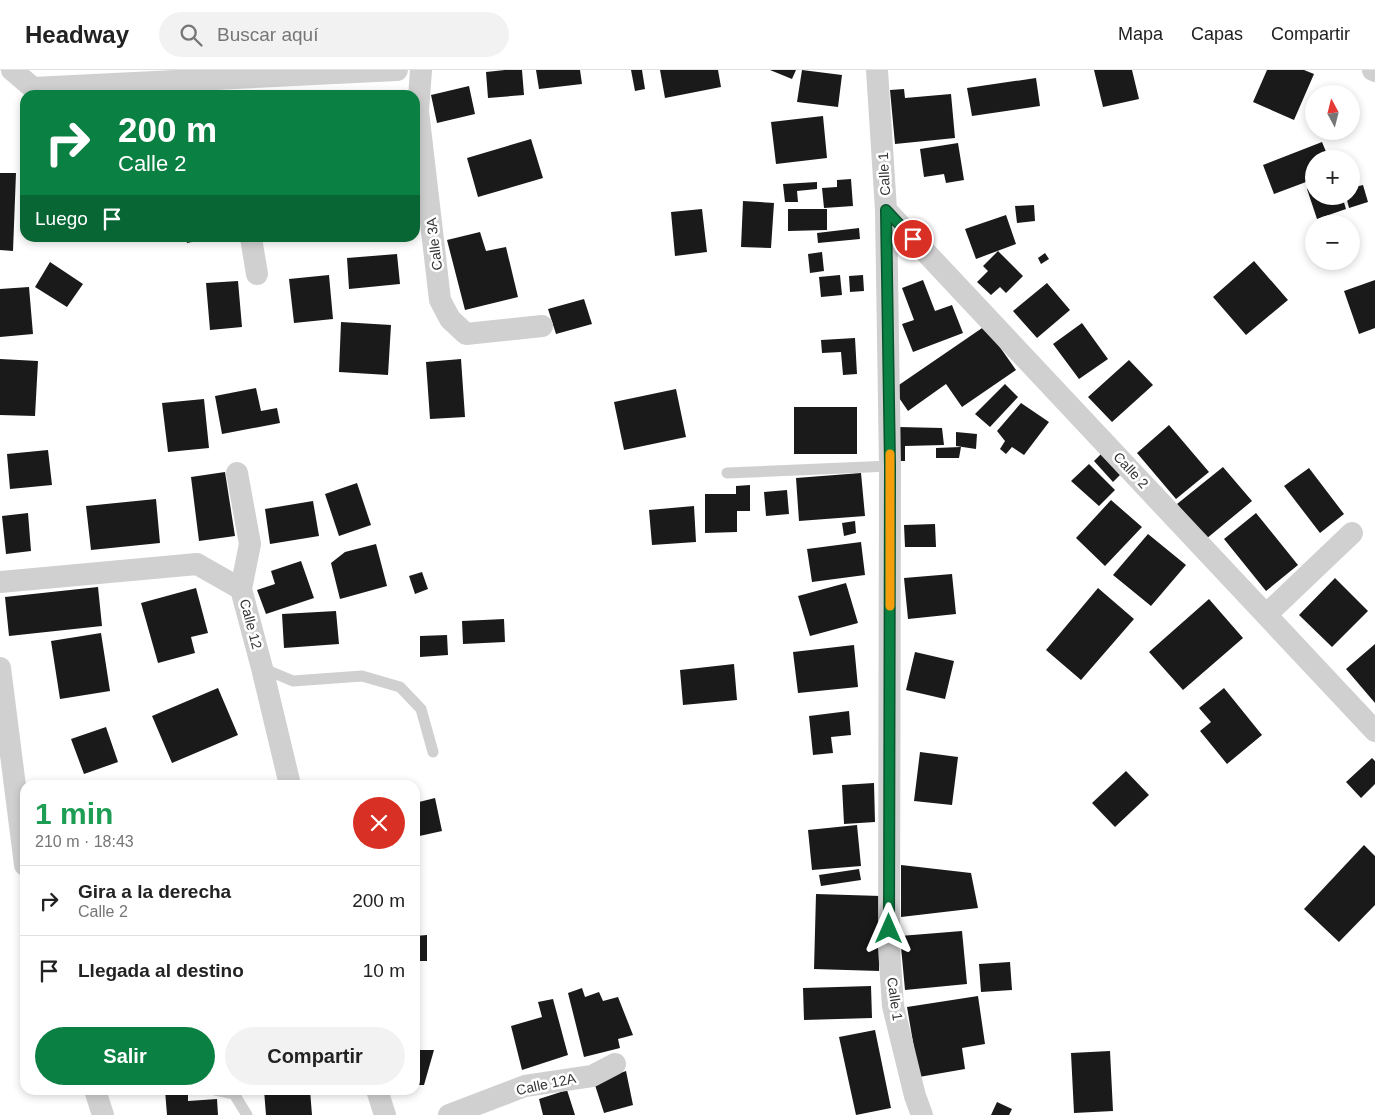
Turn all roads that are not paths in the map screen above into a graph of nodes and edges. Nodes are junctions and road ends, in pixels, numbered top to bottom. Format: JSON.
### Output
{"nodes":[{"id":1,"x":7,"y":70,"type":"edge"},
{"id":2,"x":12,"y":70,"type":"edge"},
{"id":3,"x":396,"y":70,"type":"edge"},
{"id":4,"x":421,"y":70,"type":"edge"},
{"id":5,"x":877,"y":70,"type":"edge"},
{"id":6,"x":303,"y":72,"type":"edge"},
{"id":7,"x":0,"y":84,"type":"edge"},
{"id":8,"x":226,"y":87,"type":"edge"},
{"id":9,"x":420,"y":90,"type":"edge"},
{"id":10,"x":420,"y":128,"type":"edge"},
{"id":11,"x":886,"y":210,"type":"junction"},
{"id":12,"x":252,"y":242,"type":"edge"},
{"id":13,"x":257,"y":274,"type":"dead end"},
{"id":14,"x":542,"y":326,"type":"dead end"},
{"id":15,"x":890,"y":466,"type":"junction"},
{"id":16,"x":237,"y":473,"type":"dead end"},
{"id":17,"x":727,"y":473,"type":"dead end"},
{"id":18,"x":1352,"y":533,"type":"dead end"},
{"id":19,"x":0,"y":582,"type":"edge"},
{"id":20,"x":242,"y":589,"type":"junction"},
{"id":21,"x":1267,"y":614,"type":"junction"},
{"id":22,"x":0,"y":668,"type":"edge"},
{"id":23,"x":262,"y":668,"type":"junction"},
{"id":24,"x":1375,"y":731,"type":"edge"},
{"id":25,"x":433,"y":752,"type":"dead end"},
{"id":26,"x":289,"y":780,"type":"edge"},
{"id":27,"x":20,"y":826,"type":"edge"},
{"id":28,"x":614,"y":1064,"type":"dead end"},
{"id":29,"x":97,"y":1095,"type":"edge"},
{"id":30,"x":235,"y":1095,"type":"edge"},
{"id":31,"x":379,"y":1095,"type":"edge"},
{"id":32,"x":103,"y":1115,"type":"edge"},
{"id":33,"x":247,"y":1115,"type":"edge"},
{"id":34,"x":385,"y":1115,"type":"edge"},
{"id":35,"x":449,"y":1115,"type":"edge"},
{"id":36,"x":922,"y":1115,"type":"edge"}],
"edges":[{"from":1,"to":7,"type":"street"},
{"from":2,"to":8,"type":"street"},
{"from":3,"to":6,"type":"street"},
{"from":4,"to":9,"type":"street","name":"Calle 3A"},
{"from":5,"to":11,"type":"street","name":"Calle 1"},
{"from":6,"to":8,"type":"street"},
{"from":10,"to":14,"type":"street","name":"Calle 3A"},
{"from":11,"to":15,"type":"street","name":"Calle 1"},
{"from":11,"to":21,"type":"street","name":"Calle 2"},
{"from":12,"to":13,"type":"street"},
{"from":15,"to":17,"type":"lane"},
{"from":15,"to":36,"type":"street","name":"Calle 1"},
{"from":16,"to":20,"type":"street"},
{"from":18,"to":21,"type":"street"},
{"from":19,"to":20,"type":"street","name":"Calle 12"},
{"from":20,"to":23,"type":"street","name":"Calle 12"},
{"from":21,"to":24,"type":"street","name":"Calle 2"},
{"from":22,"to":27,"type":"street"},
{"from":23,"to":25,"type":"lane"},
{"from":23,"to":26,"type":"street","name":"Calle 12"},
{"from":28,"to":35,"type":"street","name":"Calle 12A"},
{"from":29,"to":32,"type":"street"},
{"from":30,"to":33,"type":"lane"},
{"from":31,"to":34,"type":"street"}]}
